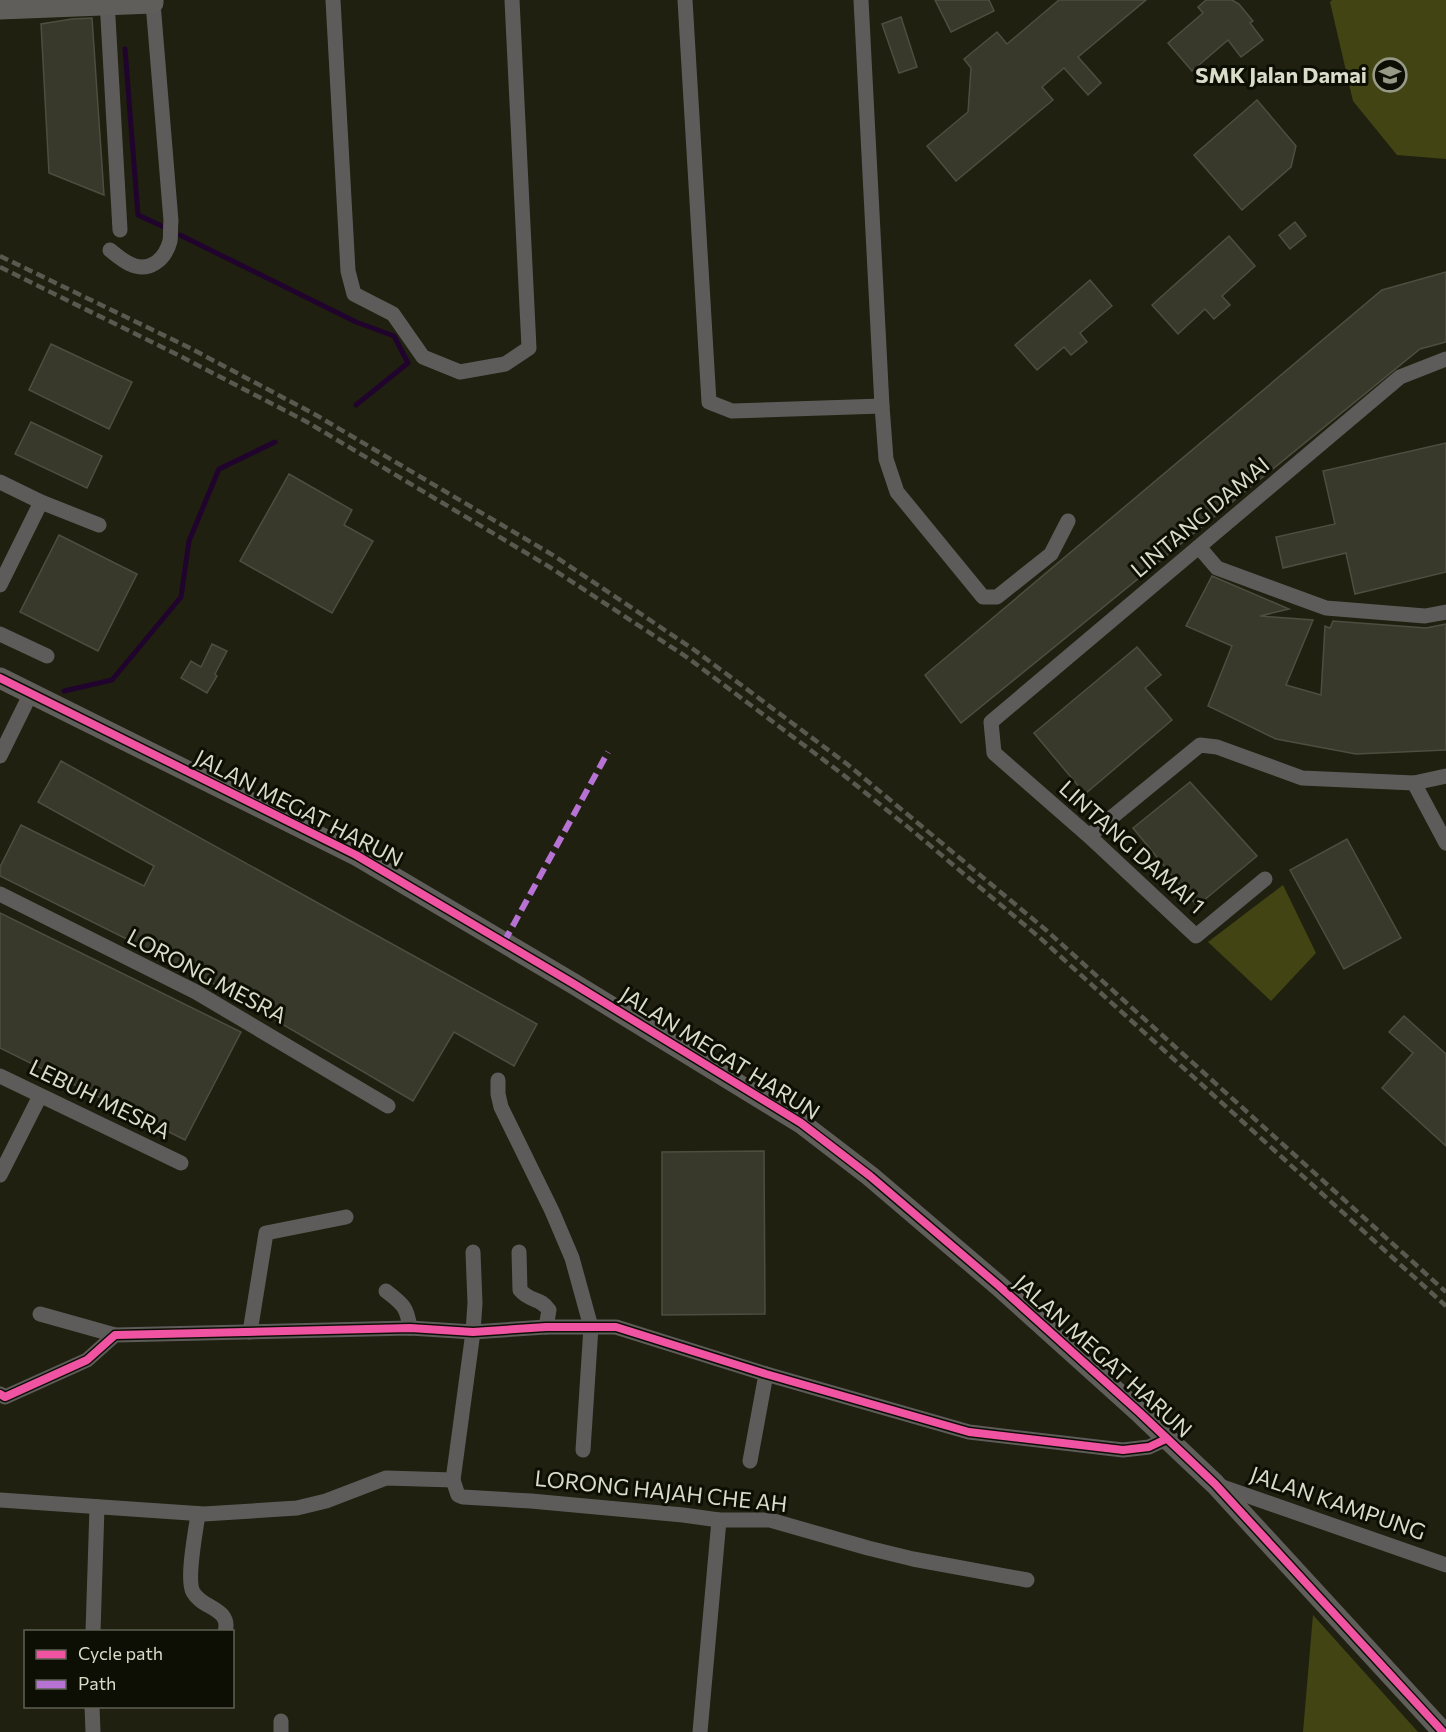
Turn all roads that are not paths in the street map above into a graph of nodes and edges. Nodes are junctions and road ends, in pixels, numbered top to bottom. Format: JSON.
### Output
{"nodes":[{"id":1,"x":333,"y":0,"type":"edge"},
{"id":2,"x":512,"y":0,"type":"edge"},
{"id":3,"x":685,"y":0,"type":"edge"},
{"id":4,"x":861,"y":0,"type":"edge"},
{"id":5,"x":153,"y":1,"type":"edge"},
{"id":6,"x":107,"y":2,"type":"edge"},
{"id":7,"x":0,"y":9,"type":"edge"},
{"id":8,"x":120,"y":230,"type":"dead end"},
{"id":9,"x":110,"y":250,"type":"dead end"},
{"id":10,"x":1446,"y":359,"type":"edge"},
{"id":11,"x":882,"y":406,"type":"junction"},
{"id":12,"x":0,"y":482,"type":"edge"},
{"id":13,"x":41,"y":502,"type":"junction"},
{"id":14,"x":1068,"y":520,"type":"dead end"},
{"id":15,"x":99,"y":525,"type":"dead end"},
{"id":16,"x":1199,"y":547,"type":"junction"},
{"id":17,"x":0,"y":585,"type":"edge"},
{"id":18,"x":1446,"y":612,"type":"edge"},
{"id":19,"x":0,"y":634,"type":"edge"},
{"id":20,"x":47,"y":656,"type":"dead end"},
{"id":21,"x":0,"y":678,"type":"edge"},
{"id":22,"x":31,"y":693,"type":"junction"},
{"id":23,"x":991,"y":722,"type":"joint"},
{"id":24,"x":0,"y":756,"type":"edge"},
{"id":25,"x":1446,"y":776,"type":"edge"},
{"id":26,"x":1414,"y":783,"type":"junction"},
{"id":27,"x":1089,"y":836,"type":"junction"},
{"id":28,"x":1446,"y":843,"type":"edge"},
{"id":29,"x":1265,"y":879,"type":"dead end"},
{"id":30,"x":0,"y":894,"type":"edge"},
{"id":31,"x":0,"y":1076,"type":"edge"},
{"id":32,"x":498,"y":1080,"type":"dead end"},
{"id":33,"x":40,"y":1096,"type":"junction"},
{"id":34,"x":388,"y":1106,"type":"dead end"},
{"id":35,"x":181,"y":1163,"type":"dead end"},
{"id":36,"x":0,"y":1175,"type":"edge"},
{"id":37,"x":346,"y":1217,"type":"dead end"},
{"id":38,"x":473,"y":1252,"type":"dead end"},
{"id":39,"x":519,"y":1252,"type":"dead end"},
{"id":40,"x":386,"y":1291,"type":"dead end"},
{"id":41,"x":40,"y":1314,"type":"dead end"},
{"id":42,"x":546,"y":1327,"type":"junction"},
{"id":43,"x":591,"y":1327,"type":"junction"},
{"id":44,"x":410,"y":1328,"type":"junction"},
{"id":45,"x":250,"y":1332,"type":"junction"},
{"id":46,"x":473,"y":1332,"type":"junction"},
{"id":47,"x":115,"y":1335,"type":"junction"},
{"id":48,"x":766,"y":1374,"type":"junction"},
{"id":49,"x":0,"y":1394,"type":"edge"},
{"id":50,"x":1166,"y":1438,"type":"junction"},
{"id":51,"x":583,"y":1450,"type":"dead end"},
{"id":52,"x":750,"y":1461,"type":"dead end"},
{"id":53,"x":453,"y":1480,"type":"junction"},
{"id":54,"x":1215,"y":1484,"type":"junction"},
{"id":55,"x":0,"y":1500,"type":"edge"},
{"id":56,"x":97,"y":1507,"type":"junction"},
{"id":57,"x":198,"y":1514,"type":"junction"},
{"id":58,"x":718,"y":1520,"type":"junction"},
{"id":59,"x":1446,"y":1565,"type":"edge"},
{"id":60,"x":1027,"y":1580,"type":"dead end"},
{"id":61,"x":93,"y":1630,"type":"edge"},
{"id":62,"x":226,"y":1630,"type":"edge"},
{"id":63,"x":92,"y":1708,"type":"edge"},
{"id":64,"x":93,"y":1732,"type":"edge"},
{"id":65,"x":700,"y":1732,"type":"edge"},
{"id":66,"x":1443,"y":1732,"type":"edge"}],
"edges":[{"from":1,"to":2,"type":"street"},
{"from":3,"to":11,"type":"street"},
{"from":4,"to":11,"type":"street"},
{"from":5,"to":6,"type":"street"},
{"from":5,"to":9,"type":"street"},
{"from":6,"to":7,"type":"street"},
{"from":6,"to":8,"type":"street"},
{"from":10,"to":16,"type":"street","name":"LINTANG DAMAI"},
{"from":11,"to":14,"type":"street"},
{"from":12,"to":13,"type":"street"},
{"from":13,"to":15,"type":"street"},
{"from":13,"to":17,"type":"street"},
{"from":16,"to":18,"type":"street"},
{"from":16,"to":23,"type":"street","name":"LINTANG DAMAI"},
{"from":19,"to":20,"type":"street"},
{"from":21,"to":22,"type":"street","name":"JALAN MEGAT HARUN"},
{"from":22,"to":24,"type":"street"},
{"from":22,"to":50,"type":"street","name":"JALAN MEGAT HARUN"},
{"from":23,"to":27,"type":"street","name":"LINTANG DAMAI 1"},
{"from":25,"to":26,"type":"street"},
{"from":26,"to":27,"type":"street"},
{"from":26,"to":28,"type":"street"},
{"from":27,"to":29,"type":"street","name":"LINTANG DAMAI 1"},
{"from":30,"to":34,"type":"street","name":"LORONG MESRA"},
{"from":31,"to":33,"type":"street","name":"LEBUH MESRA"},
{"from":32,"to":43,"type":"street"},
{"from":33,"to":35,"type":"street","name":"LEBUH MESRA"},
{"from":33,"to":36,"type":"street"},
{"from":37,"to":45,"type":"street"},
{"from":38,"to":46,"type":"street"},
{"from":39,"to":42,"type":"street"},
{"from":40,"to":44,"type":"street"},
{"from":41,"to":47,"type":"street"},
{"from":42,"to":43,"type":"street"},
{"from":42,"to":46,"type":"street"},
{"from":43,"to":48,"type":"street"},
{"from":43,"to":51,"type":"street"},
{"from":44,"to":45,"type":"street"},
{"from":44,"to":46,"type":"street"},
{"from":45,"to":47,"type":"street"},
{"from":46,"to":53,"type":"street"},
{"from":47,"to":49,"type":"street"},
{"from":48,"to":50,"type":"street"},
{"from":48,"to":52,"type":"street"},
{"from":50,"to":54,"type":"street","name":"JALAN MEGAT HARUN"},
{"from":53,"to":57,"type":"street"},
{"from":53,"to":58,"type":"street","name":"LORONG HAJAH CHE AH"},
{"from":54,"to":59,"type":"street","name":"JALAN KAMPUNG"},
{"from":54,"to":66,"type":"street","name":"JALAN MEGAT HARUN"},
{"from":55,"to":56,"type":"street"},
{"from":56,"to":57,"type":"street"},
{"from":56,"to":61,"type":"street"},
{"from":57,"to":62,"type":"street"},
{"from":58,"to":60,"type":"street","name":"LORONG HAJAH CHE AH"},
{"from":58,"to":65,"type":"street"},
{"from":63,"to":64,"type":"street"}]}
